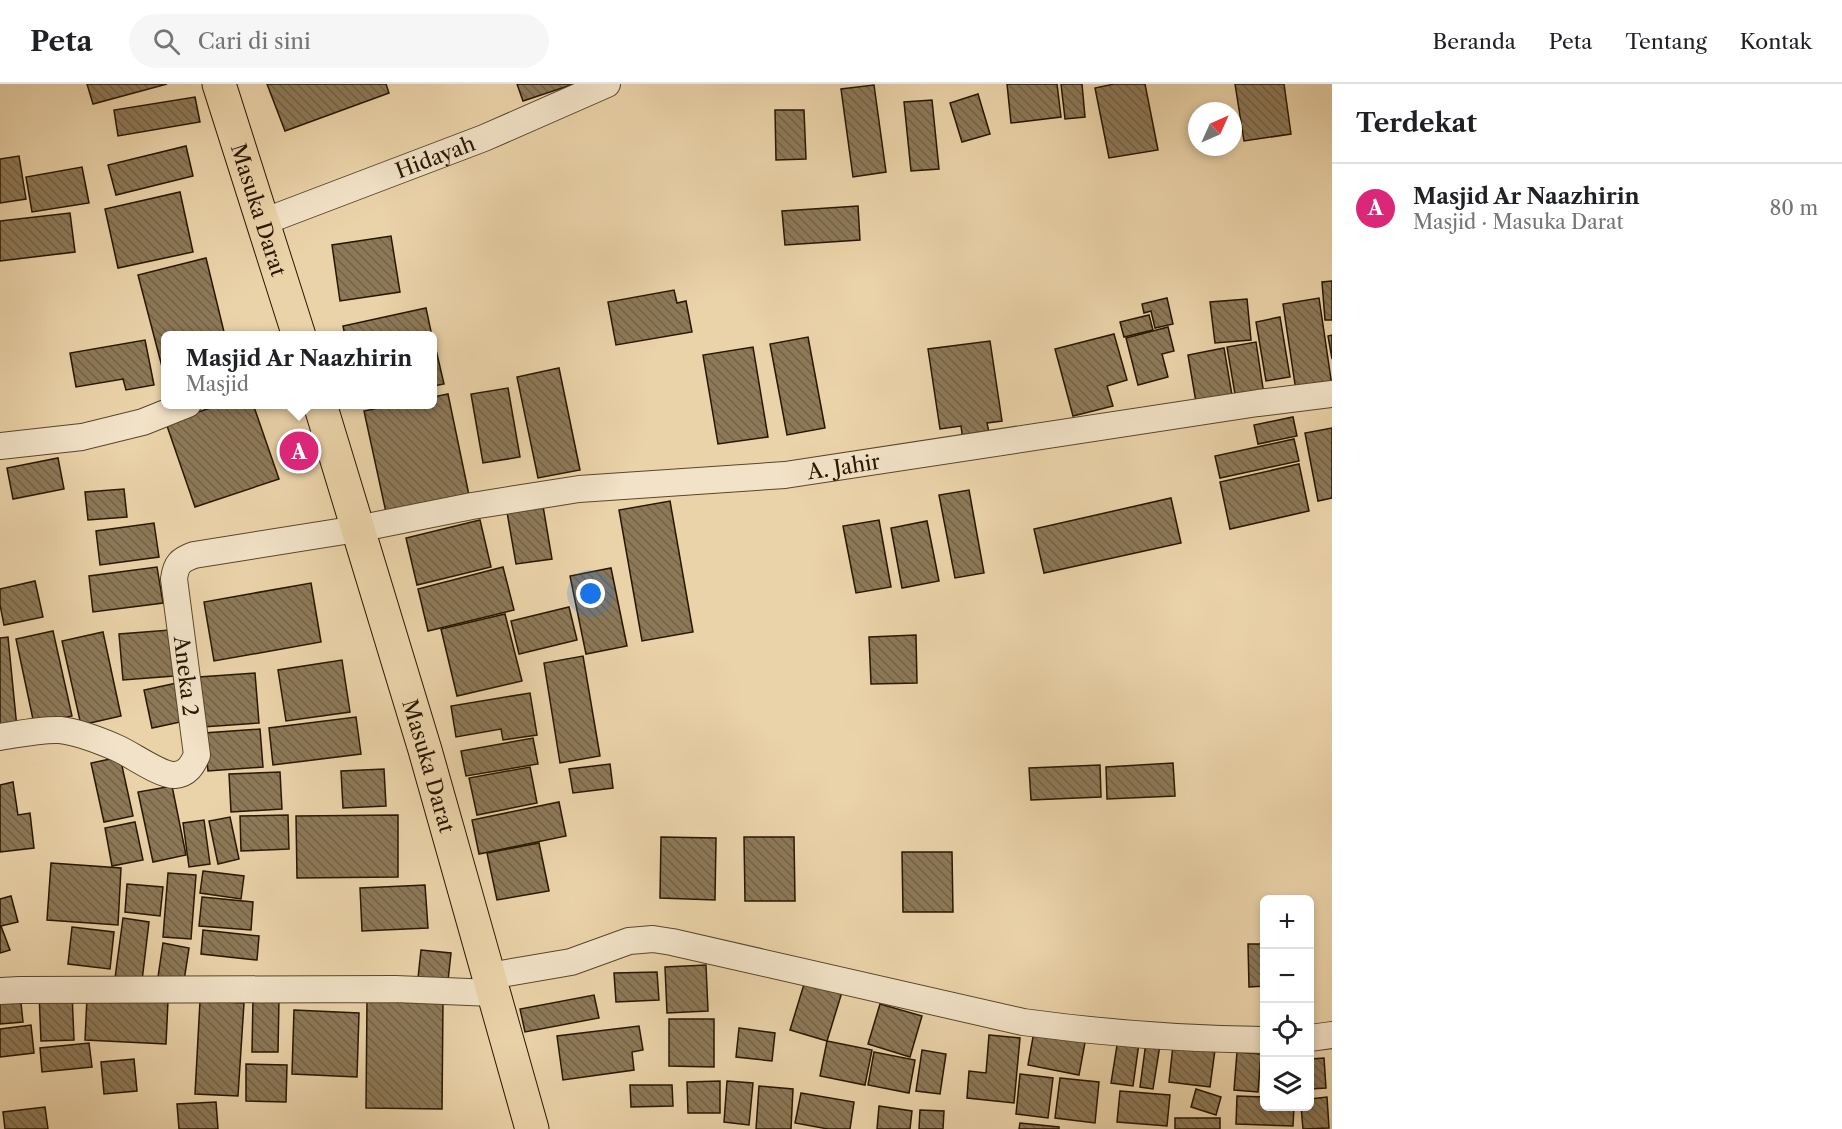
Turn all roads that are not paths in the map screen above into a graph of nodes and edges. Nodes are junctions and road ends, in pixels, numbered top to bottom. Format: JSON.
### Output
{"nodes":[{"id":1,"x":219,"y":84,"type":"edge"},
{"id":2,"x":607,"y":84,"type":"edge"},
{"id":3,"x":263,"y":222,"type":"junction"},
{"id":4,"x":297,"y":331,"type":"edge"},
{"id":5,"x":1332,"y":394,"type":"edge"},
{"id":6,"x":177,"y":409,"type":"edge"},
{"id":7,"x":321,"y":409,"type":"edge"},
{"id":8,"x":0,"y":446,"type":"edge"},
{"id":9,"x":357,"y":529,"type":"junction"},
{"id":10,"x":0,"y":736,"type":"edge"},
{"id":11,"x":491,"y":984,"type":"junction"},
{"id":12,"x":0,"y":991,"type":"edge"},
{"id":13,"x":1332,"y":1035,"type":"edge"},
{"id":14,"x":1314,"y":1037,"type":"edge"},
{"id":15,"x":1260,"y":1040,"type":"edge"},
{"id":16,"x":532,"y":1129,"type":"edge"}],
"edges":[{"from":1,"to":3,"type":"main road","name":"Masuka Darat"},
{"from":2,"to":3,"type":"street","name":"Hidayah"},
{"from":3,"to":4,"type":"main road","name":"Masuka Darat"},
{"from":5,"to":9,"type":"street","name":"A. Jahir"},
{"from":6,"to":8,"type":"street"},
{"from":7,"to":9,"type":"main road","name":"Masuka Darat"},
{"from":9,"to":10,"type":"street","name":"Aneka 2"},
{"from":9,"to":11,"type":"main road","name":"Masuka Darat"},
{"from":11,"to":12,"type":"street"},
{"from":11,"to":15,"type":"street"},
{"from":11,"to":16,"type":"main road","name":"Masuka Darat"},
{"from":13,"to":14,"type":"street"}]}
